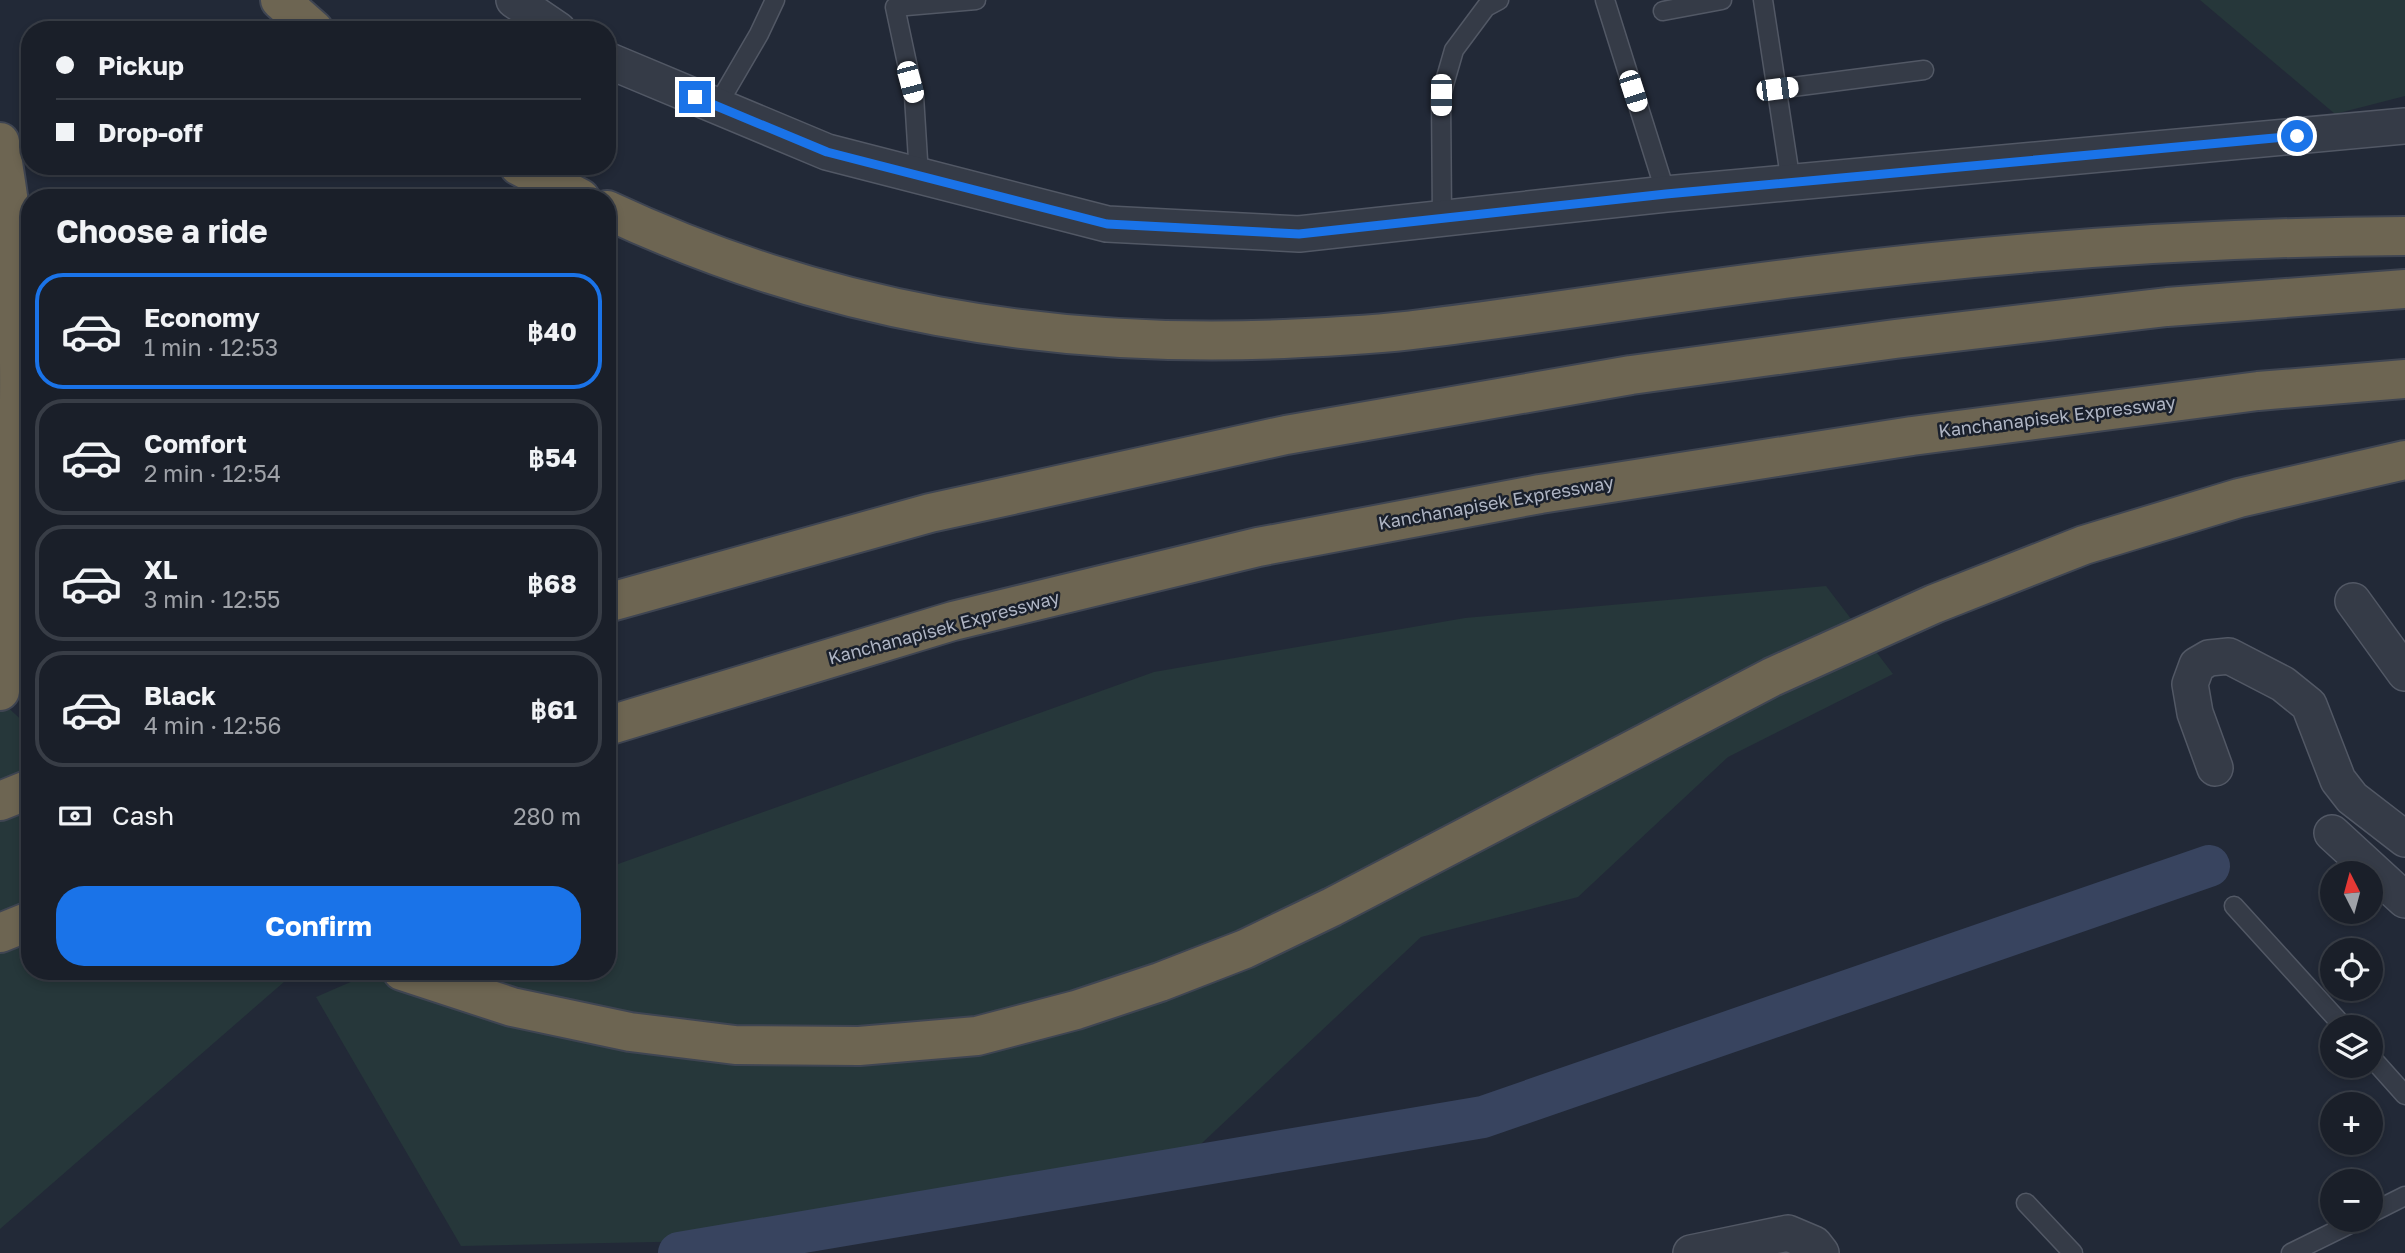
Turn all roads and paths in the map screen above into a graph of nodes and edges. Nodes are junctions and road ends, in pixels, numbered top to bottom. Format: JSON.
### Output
{"nodes":[{"id":1,"x":280,"y":0,"type":"edge"},
{"id":2,"x":514,"y":0,"type":"edge"},
{"id":3,"x":775,"y":0,"type":"edge"},
{"id":4,"x":976,"y":0,"type":"edge"},
{"id":5,"x":1499,"y":0,"type":"edge"},
{"id":6,"x":1605,"y":0,"type":"edge"},
{"id":7,"x":1722,"y":0,"type":"edge"},
{"id":8,"x":1763,"y":0,"type":"edge"},
{"id":9,"x":894,"y":4,"type":"edge"},
{"id":10,"x":1663,"y":11,"type":"dead end"},
{"id":11,"x":304,"y":21,"type":"edge"},
{"id":12,"x":545,"y":21,"type":"edge"},
{"id":13,"x":616,"y":64,"type":"edge"},
{"id":14,"x":1924,"y":70,"type":"dead end"},
{"id":15,"x":1777,"y":89,"type":"junction"},
{"id":16,"x":717,"y":106,"type":"junction"},
{"id":17,"x":2405,"y":125,"type":"edge"},
{"id":18,"x":0,"y":142,"type":"edge"},
{"id":19,"x":536,"y":175,"type":"edge"},
{"id":20,"x":919,"y":176,"type":"junction"},
{"id":21,"x":1791,"y":183,"type":"junction"},
{"id":22,"x":563,"y":189,"type":"edge"},
{"id":23,"x":1666,"y":194,"type":"junction"},
{"id":24,"x":616,"y":214,"type":"edge"},
{"id":25,"x":1442,"y":219,"type":"junction"},
{"id":26,"x":2405,"y":236,"type":"edge"},
{"id":27,"x":2405,"y":289,"type":"edge"},
{"id":28,"x":2405,"y":379,"type":"edge"},
{"id":29,"x":2405,"y":460,"type":"edge"},
{"id":30,"x":616,"y":600,"type":"edge"},
{"id":31,"x":2353,"y":601,"type":"dead end"},
{"id":32,"x":0,"y":669,"type":"edge"},
{"id":33,"x":2405,"y":673,"type":"edge"},
{"id":34,"x":0,"y":691,"type":"edge"},
{"id":35,"x":21,"y":691,"type":"edge"},
{"id":36,"x":616,"y":723,"type":"edge"},
{"id":37,"x":2215,"y":768,"type":"dead end"},
{"id":38,"x":21,"y":793,"type":"edge"},
{"id":39,"x":0,"y":801,"type":"edge"},
{"id":40,"x":2332,"y":833,"type":"dead end"},
{"id":41,"x":2405,"y":839,"type":"edge"},
{"id":42,"x":2405,"y":900,"type":"edge"},
{"id":43,"x":2234,"y":906,"type":"dead end"},
{"id":44,"x":21,"y":925,"type":"edge"},
{"id":45,"x":0,"y":933,"type":"edge"},
{"id":46,"x":430,"y":980,"type":"edge"},
{"id":47,"x":2333,"y":1015,"type":"edge"},
{"id":48,"x":2383,"y":1070,"type":"edge"},
{"id":49,"x":2405,"y":1095,"type":"edge"},
{"id":50,"x":2405,"y":1196,"type":"edge"},
{"id":51,"x":2026,"y":1203,"type":"dead end"},
{"id":52,"x":2383,"y":1207,"type":"edge"},
{"id":53,"x":2334,"y":1232,"type":"edge"},
{"id":54,"x":1691,"y":1253,"type":"edge"},
{"id":55,"x":1821,"y":1253,"type":"edge"},
{"id":56,"x":2073,"y":1253,"type":"edge"},
{"id":57,"x":2291,"y":1253,"type":"edge"}],
"edges":[{"from":1,"to":11,"type":"highway"},
{"from":2,"to":12,"type":"street"},
{"from":3,"to":16,"type":"lane"},
{"from":4,"to":9,"type":"lane"},
{"from":5,"to":25,"type":"lane"},
{"from":6,"to":23,"type":"lane"},
{"from":7,"to":10,"type":"lane"},
{"from":8,"to":15,"type":"lane"},
{"from":9,"to":20,"type":"lane"},
{"from":13,"to":16,"type":"street"},
{"from":14,"to":15,"type":"lane"},
{"from":15,"to":21,"type":"lane"},
{"from":16,"to":20,"type":"street"},
{"from":17,"to":21,"type":"street"},
{"from":18,"to":34,"type":"highway"},
{"from":19,"to":22,"type":"highway"},
{"from":20,"to":25,"type":"street"},
{"from":21,"to":23,"type":"street"},
{"from":23,"to":25,"type":"street"},
{"from":24,"to":26,"type":"highway"},
{"from":27,"to":30,"type":"highway"},
{"from":28,"to":36,"type":"highway","name":"Kanchanapisek Expressway"},
{"from":29,"to":46,"type":"highway"},
{"from":31,"to":33,"type":"street"},
{"from":32,"to":35,"type":"highway"},
{"from":37,"to":41,"type":"street"},
{"from":38,"to":39,"type":"highway"},
{"from":40,"to":42,"type":"street"},
{"from":43,"to":47,"type":"lane"},
{"from":44,"to":45,"type":"highway"},
{"from":48,"to":49,"type":"lane"},
{"from":50,"to":52,"type":"lane"},
{"from":51,"to":56,"type":"lane"},
{"from":53,"to":57,"type":"lane"},
{"from":54,"to":55,"type":"street"}]}
